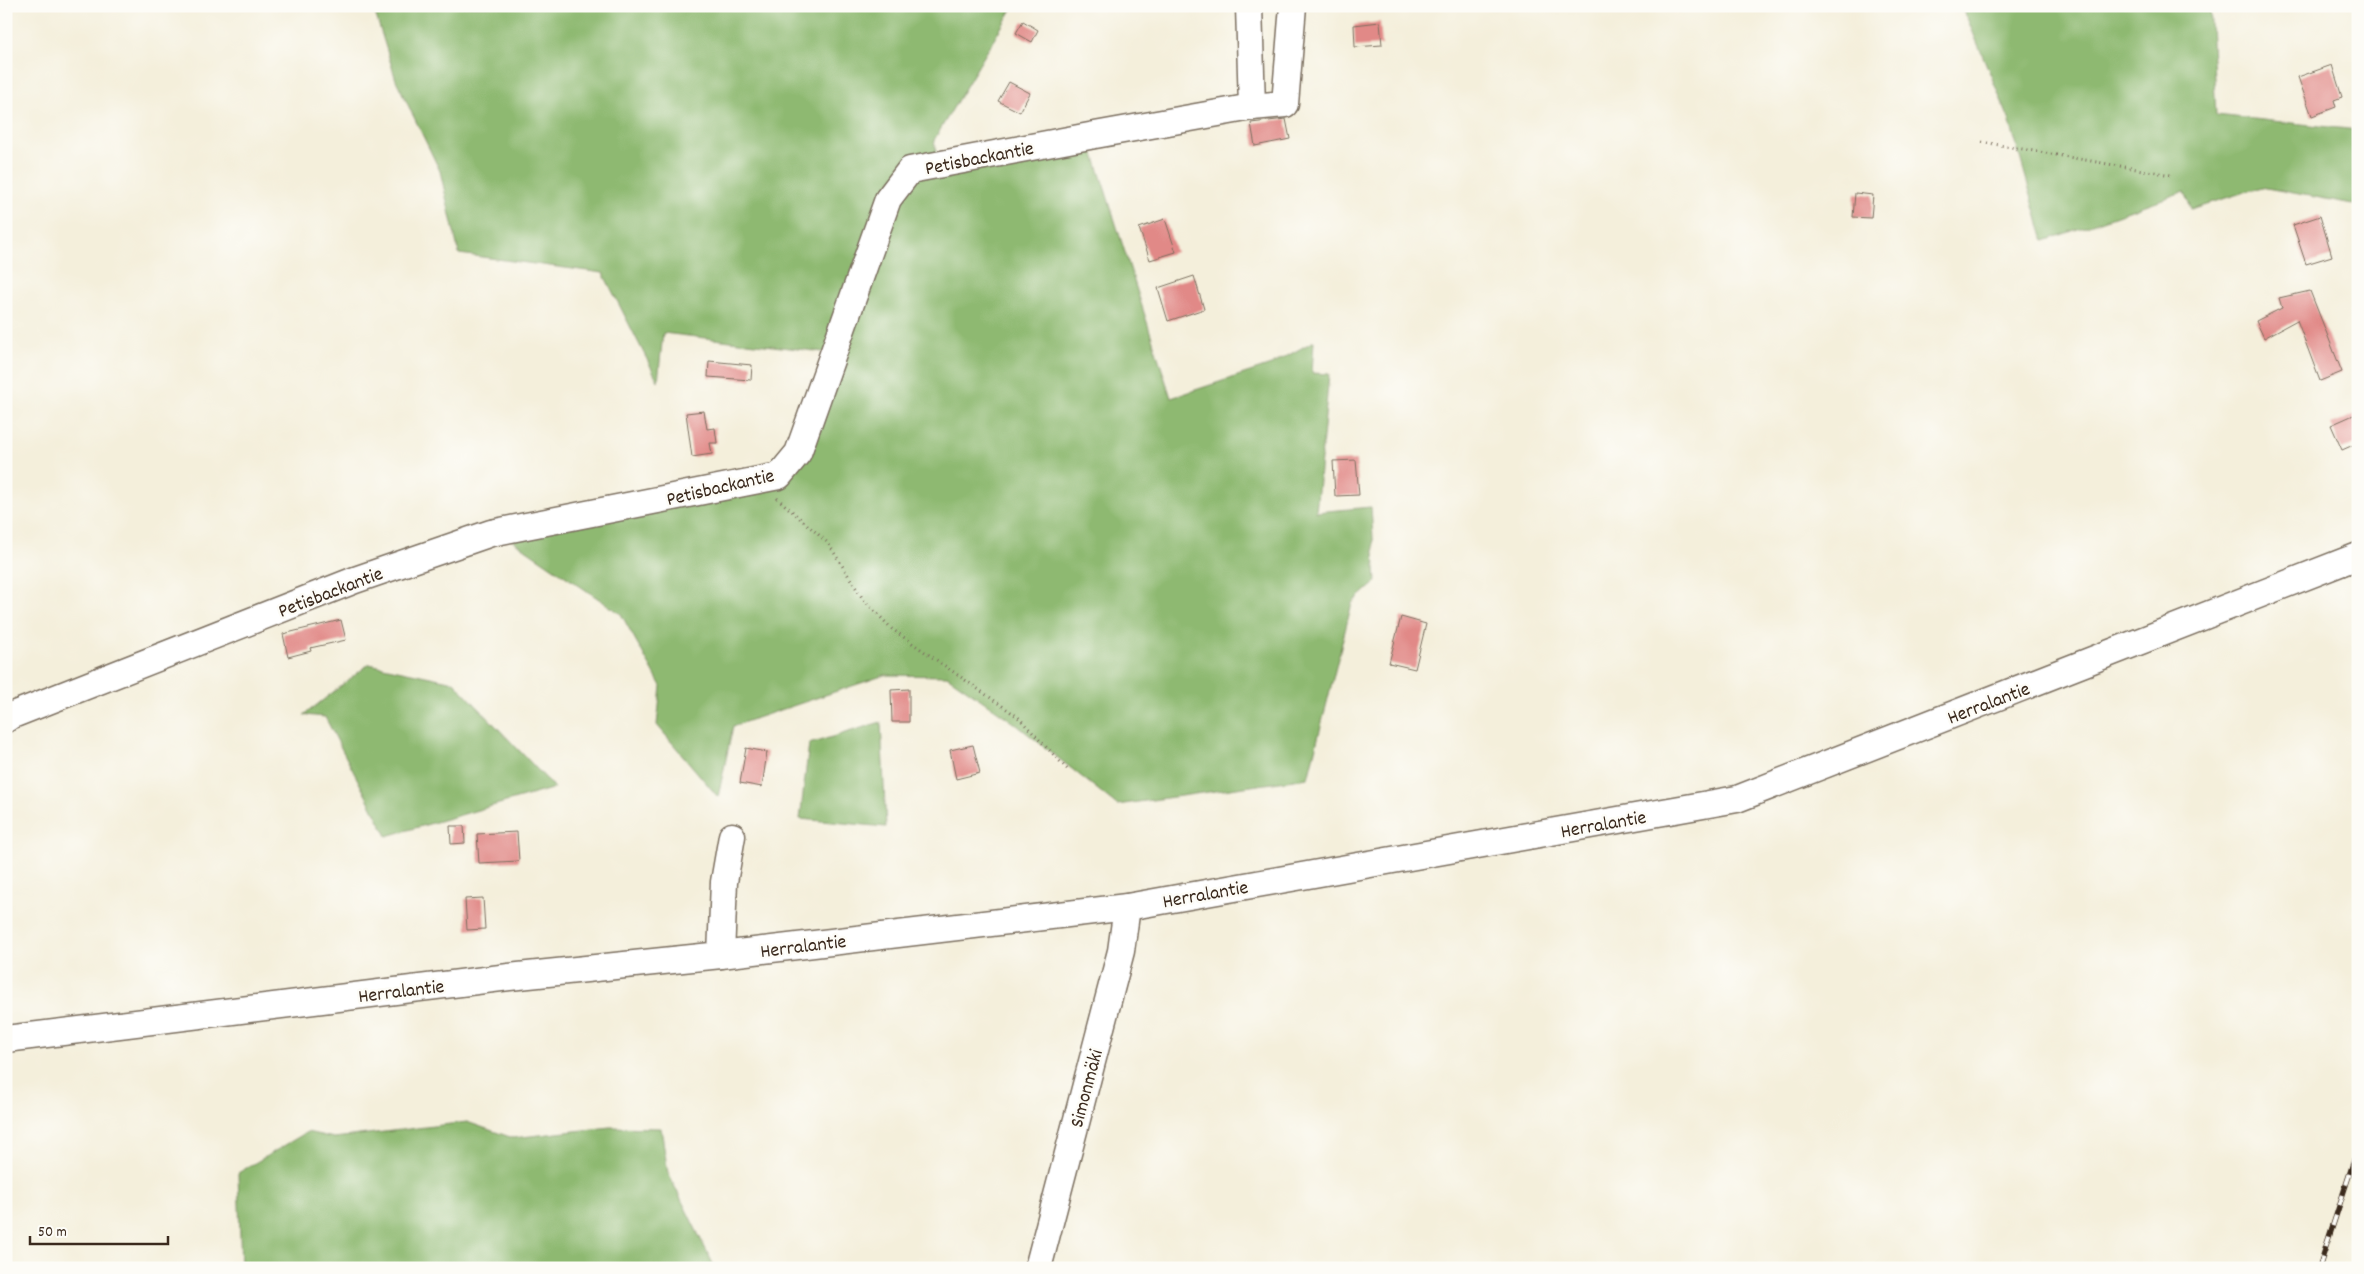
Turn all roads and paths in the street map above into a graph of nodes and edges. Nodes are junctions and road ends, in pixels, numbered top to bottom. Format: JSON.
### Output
{"nodes":[{"id":1,"x":1249,"y":6,"type":"edge"},
{"id":2,"x":1293,"y":6,"type":"edge"},
{"id":3,"x":1252,"y":107,"type":"junction"},
{"id":4,"x":1982,"y":142,"type":"dead end"},
{"id":5,"x":2171,"y":175,"type":"dead end"},
{"id":6,"x":760,"y":480,"type":"junction"},
{"id":7,"x":2358,"y":556,"type":"edge"},
{"id":8,"x":6,"y":719,"type":"edge"},
{"id":9,"x":1070,"y":771,"type":"dead end"},
{"id":10,"x":732,"y":836,"type":"dead end"},
{"id":11,"x":1127,"y":907,"type":"junction"},
{"id":12,"x":721,"y":955,"type":"junction"},
{"id":13,"x":6,"y":1040,"type":"edge"},
{"id":14,"x":1038,"y":1268,"type":"edge"}],
"edges":[{"from":1,"to":3,"type":"street"},
{"from":2,"to":3,"type":"street","name":"Petisbackantie"},
{"from":3,"to":6,"type":"street","name":"Petisbackantie"},
{"from":4,"to":5,"type":"path"},
{"from":6,"to":8,"type":"street","name":"Petisbackantie"},
{"from":6,"to":9,"type":"path"},
{"from":7,"to":11,"type":"street","name":"Herralantie"},
{"from":10,"to":12,"type":"street"},
{"from":11,"to":12,"type":"street","name":"Herralantie"},
{"from":11,"to":14,"type":"street","name":"Simonmäki"},
{"from":12,"to":13,"type":"street","name":"Herralantie"}]}
